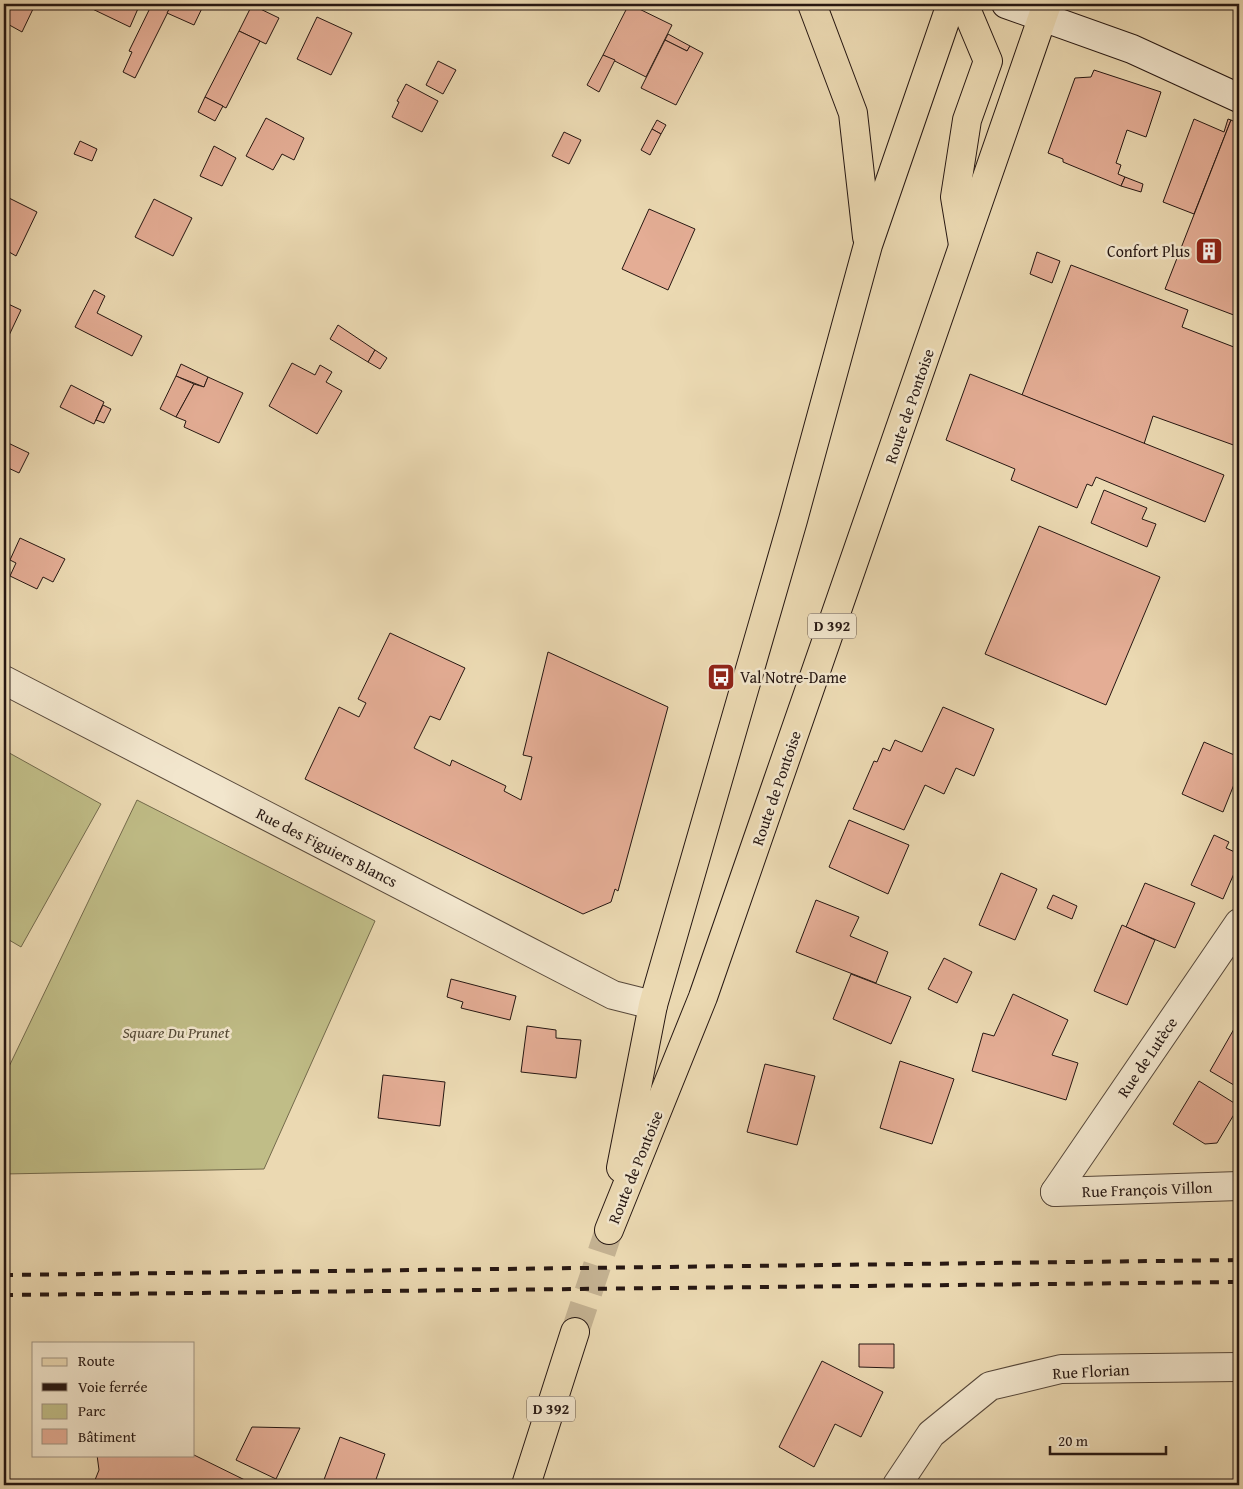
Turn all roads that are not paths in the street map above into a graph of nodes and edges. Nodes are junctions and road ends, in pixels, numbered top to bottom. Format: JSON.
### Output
{"nodes":[{"id":1,"x":812,"y":4,"type":"edge"},
{"id":2,"x":950,"y":4,"type":"edge"},
{"id":3,"x":964,"y":4,"type":"edge"},
{"id":4,"x":1006,"y":4,"type":"edge"},
{"id":5,"x":1048,"y":7,"type":"edge"},
{"id":6,"x":1239,"y":98,"type":"edge"},
{"id":7,"x":868,"y":245,"type":"junction"},
{"id":8,"x":963,"y":249,"type":"junction"},
{"id":9,"x":4,"y":680,"type":"edge"},
{"id":10,"x":1239,"y":923,"type":"edge"},
{"id":11,"x":653,"y":1005,"type":"junction"},
{"id":12,"x":1239,"y":1186,"type":"edge"},
{"id":13,"x":1055,"y":1192,"type":"joint"},
{"id":14,"x":575,"y":1332,"type":"tunnel mouth"},
{"id":15,"x":1239,"y":1367,"type":"edge"},
{"id":16,"x":526,"y":1485,"type":"edge"},
{"id":17,"x":897,"y":1485,"type":"edge"}],
"edges":[{"from":1,"to":7,"type":"main road"},
{"from":2,"to":7,"type":"main road","name":"Route de Pontoise","number":"D 392"},
{"from":3,"to":8,"type":"main road"},
{"from":4,"to":5,"type":"street"},
{"from":5,"to":6,"type":"street"},
{"from":5,"to":8,"type":"main road","name":"Route de Pontoise","number":"D 392"},
{"from":7,"to":11,"type":"main road","name":"Route de Pontoise","number":"D 392"},
{"from":8,"to":11,"type":"main road","name":"Route de Pontoise","number":"D 392"},
{"from":9,"to":11,"type":"street","name":"Rue des Figuiers Blancs"},
{"from":10,"to":13,"type":"street","name":"Rue de Lutèce"},
{"from":12,"to":13,"type":"street","name":"Rue François Villon"},
{"from":14,"to":16,"type":"main road","number":"D 392"},
{"from":15,"to":17,"type":"street","name":"Rue Florian"}]}
